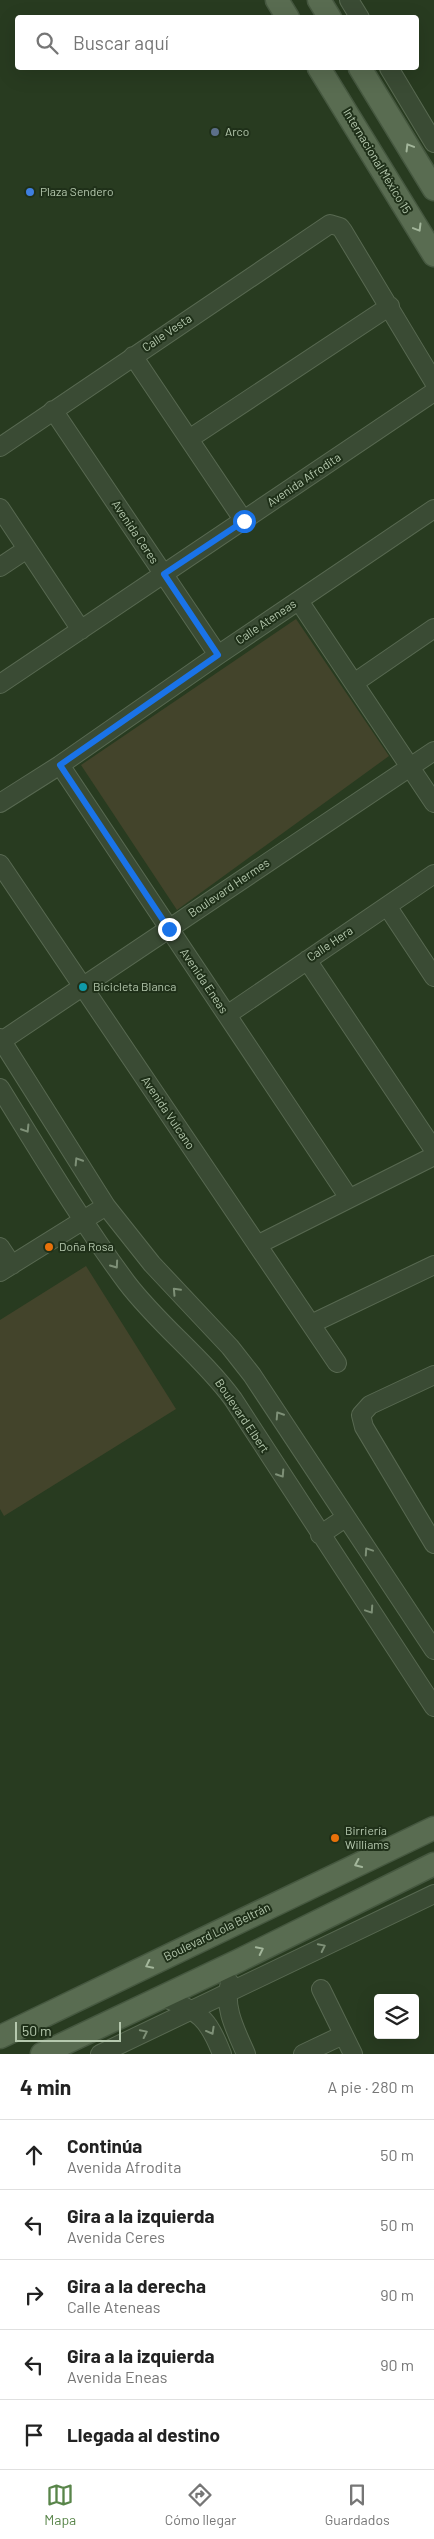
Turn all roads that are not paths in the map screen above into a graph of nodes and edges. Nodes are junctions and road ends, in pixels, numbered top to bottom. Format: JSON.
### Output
{"nodes":[{"id":1,"x":277,"y":0,"type":"edge"},
{"id":2,"x":319,"y":0,"type":"edge"},
{"id":3,"x":349,"y":0,"type":"edge"},
{"id":4,"x":286,"y":15,"type":"edge"},
{"id":5,"x":328,"y":15,"type":"edge"},
{"id":6,"x":358,"y":15,"type":"edge"},
{"id":7,"x":320,"y":70,"type":"edge"},
{"id":8,"x":361,"y":70,"type":"edge"},
{"id":9,"x":391,"y":70,"type":"edge"},
{"id":10,"x":434,"y":143,"type":"edge"},
{"id":11,"x":434,"y":189,"type":"edge"},
{"id":12,"x":434,"y":255,"type":"edge"},
{"id":13,"x":390,"y":306,"type":"junction"},
{"id":14,"x":133,"y":356,"type":"junction"},
{"id":15,"x":434,"y":382,"type":"edge"},
{"id":16,"x":434,"y":392,"type":"edge"},
{"id":17,"x":53,"y":410,"type":"junction"},
{"id":18,"x":189,"y":439,"type":"junction"},
{"id":19,"x":0,"y":447,"type":"edge"},
{"id":20,"x":0,"y":508,"type":"edge"},
{"id":21,"x":434,"y":509,"type":"edge"},
{"id":22,"x":244,"y":521,"type":"junction"},
{"id":23,"x":27,"y":549,"type":"junction"},
{"id":24,"x":0,"y":567,"type":"edge"},
{"id":25,"x":164,"y":574,"type":"junction"},
{"id":26,"x":299,"y":601,"type":"junction"},
{"id":27,"x":434,"y":628,"type":"edge"},
{"id":28,"x":81,"y":630,"type":"junction"},
{"id":29,"x":218,"y":655,"type":"junction"},
{"id":30,"x":354,"y":683,"type":"junction"},
{"id":31,"x":0,"y":684,"type":"edge"},
{"id":32,"x":434,"y":751,"type":"edge"},
{"id":33,"x":60,"y":765,"type":"junction"},
{"id":34,"x":410,"y":767,"type":"junction"},
{"id":35,"x":0,"y":803,"type":"edge"},
{"id":36,"x":434,"y":803,"type":"edge"},
{"id":37,"x":0,"y":864,"type":"edge"},
{"id":38,"x":434,"y":874,"type":"edge"},
{"id":39,"x":387,"y":906,"type":"junction"},
{"id":40,"x":169,"y":929,"type":"junction"},
{"id":41,"x":307,"y":960,"type":"junction"},
{"id":42,"x":434,"y":977,"type":"edge"},
{"id":43,"x":83,"y":987,"type":"junction"},
{"id":44,"x":227,"y":1015,"type":"junction"},
{"id":45,"x":1,"y":1040,"type":"edge"},
{"id":46,"x":0,"y":1088,"type":"edge"},
{"id":47,"x":434,"y":1150,"type":"edge"},
{"id":48,"x":434,"y":1156,"type":"edge"},
{"id":49,"x":349,"y":1198,"type":"junction"},
{"id":50,"x":106,"y":1206,"type":"junction"},
{"id":51,"x":83,"y":1220,"type":"junction"},
{"id":52,"x":257,"y":1245,"type":"junction"},
{"id":53,"x":0,"y":1247,"type":"edge"},
{"id":54,"x":434,"y":1265,"type":"edge"},
{"id":55,"x":6,"y":1268,"type":"edge"},
{"id":56,"x":311,"y":1324,"type":"junction"},
{"id":57,"x":337,"y":1363,"type":"dead end"},
{"id":58,"x":434,"y":1375,"type":"edge"},
{"id":59,"x":345,"y":1518,"type":"junction"},
{"id":60,"x":320,"y":1535,"type":"junction"},
{"id":61,"x":434,"y":1544,"type":"edge"},
{"id":62,"x":434,"y":1650,"type":"edge"},
{"id":63,"x":434,"y":1707,"type":"edge"},
{"id":64,"x":434,"y":1828,"type":"edge"},
{"id":65,"x":434,"y":1864,"type":"edge"},
{"id":66,"x":434,"y":1894,"type":"edge"},
{"id":67,"x":238,"y":1961,"type":"junction"},
{"id":68,"x":320,"y":1989,"type":"dead end"},
{"id":69,"x":227,"y":1993,"type":"junction"},
{"id":70,"x":163,"y":1997,"type":"junction"},
{"id":71,"x":193,"y":2010,"type":"junction"},
{"id":72,"x":343,"y":2035,"type":"junction"},
{"id":73,"x":0,"y":2037,"type":"edge"},
{"id":74,"x":243,"y":2053,"type":"edge"},
{"id":75,"x":42,"y":2054,"type":"edge"},
{"id":76,"x":100,"y":2054,"type":"edge"},
{"id":77,"x":222,"y":2054,"type":"edge"},
{"id":78,"x":303,"y":2054,"type":"edge"},
{"id":79,"x":354,"y":2054,"type":"edge"}],
"edges":[{"from":1,"to":4,"type":"main road"},
{"from":2,"to":5,"type":"main road"},
{"from":3,"to":6,"type":"street"},
{"from":7,"to":12,"type":"main road","name":"Internacional México 15","one_way":true},
{"from":11,"to":8,"type":"main road","one_way":true},
{"from":9,"to":10,"type":"street"},
{"from":13,"to":14,"type":"street","name":"Calle Vesta"},
{"from":13,"to":15,"type":"street"},
{"from":13,"to":18,"type":"street"},
{"from":14,"to":17,"type":"street","name":"Calle Vesta"},
{"from":14,"to":18,"type":"street"},
{"from":16,"to":22,"type":"street","name":"Avenida Afrodita"},
{"from":17,"to":19,"type":"street","name":"Calle Vesta"},
{"from":17,"to":25,"type":"street","name":"Avenida Ceres"},
{"from":18,"to":22,"type":"street"},
{"from":20,"to":23,"type":"street"},
{"from":21,"to":26,"type":"street","name":"Calle Ateneas"},
{"from":22,"to":25,"type":"street","name":"Avenida Afrodita"},
{"from":23,"to":24,"type":"street"},
{"from":23,"to":28,"type":"street"},
{"from":25,"to":28,"type":"street","name":"Avenida Afrodita"},
{"from":25,"to":29,"type":"street","name":"Avenida Ceres"},
{"from":26,"to":29,"type":"street","name":"Calle Ateneas"},
{"from":26,"to":30,"type":"street"},
{"from":27,"to":30,"type":"street"},
{"from":28,"to":31,"type":"street","name":"Avenida Afrodita"},
{"from":29,"to":33,"type":"street","name":"Calle Ateneas"},
{"from":30,"to":34,"type":"street"},
{"from":32,"to":34,"type":"street","name":"Boulevard Hermes"},
{"from":33,"to":35,"type":"street","name":"Calle Ateneas"},
{"from":33,"to":40,"type":"street","name":"Avenida Eneas"},
{"from":34,"to":36,"type":"street"},
{"from":34,"to":40,"type":"street","name":"Boulevard Hermes"},
{"from":37,"to":43,"type":"street","name":"Avenida Vulcano"},
{"from":38,"to":39,"type":"street","name":"Calle Hera"},
{"from":39,"to":41,"type":"street","name":"Calle Hera"},
{"from":39,"to":42,"type":"street"},
{"from":40,"to":43,"type":"street","name":"Boulevard Hermes"},
{"from":40,"to":44,"type":"street","name":"Avenida Eneas"},
{"from":41,"to":44,"type":"street","name":"Calle Hera"},
{"from":41,"to":47,"type":"street"},
{"from":43,"to":45,"type":"street","name":"Boulevard Hermes"},
{"from":43,"to":52,"type":"street","name":"Avenida Vulcano"},
{"from":44,"to":49,"type":"street","name":"Avenida Eneas"},
{"from":50,"to":45,"type":"street","one_way":true},
{"from":46,"to":51,"type":"street","name":"Boulevard Elbert","one_way":true},
{"from":48,"to":49,"type":"street"},
{"from":49,"to":52,"type":"street"},
{"from":50,"to":51,"type":"street"},
{"from":59,"to":50,"type":"street","one_way":true},
{"from":51,"to":55,"type":"street"},
{"from":51,"to":60,"type":"street","name":"Boulevard Elbert","one_way":true},
{"from":52,"to":56,"type":"street","name":"Avenida Vulcano"},
{"from":53,"to":55,"type":"street"},
{"from":54,"to":56,"type":"street"},
{"from":56,"to":57,"type":"street","name":"Avenida Vulcano"},
{"from":58,"to":61,"type":"street"},
{"from":59,"to":60,"type":"street"},
{"from":62,"to":59,"type":"street","one_way":true},
{"from":60,"to":63,"type":"street","name":"Boulevard Elbert","one_way":true},
{"from":64,"to":73,"type":"main road","name":"Boulevard Lola Beltrán","one_way":true},
{"from":67,"to":65,"type":"main road","one_way":true},
{"from":69,"to":66,"type":"street","one_way":true},
{"from":67,"to":69,"type":"street"},
{"from":67,"to":70,"type":"main road"},
{"from":68,"to":72,"type":"street"},
{"from":69,"to":71,"type":"street"},
{"from":69,"to":74,"type":"street"},
{"from":70,"to":71,"type":"street"},
{"from":70,"to":75,"type":"main road"},
{"from":76,"to":71,"type":"street","one_way":true},
{"from":71,"to":77,"type":"street","one_way":true},
{"from":72,"to":78,"type":"street"},
{"from":72,"to":79,"type":"street"}]}
